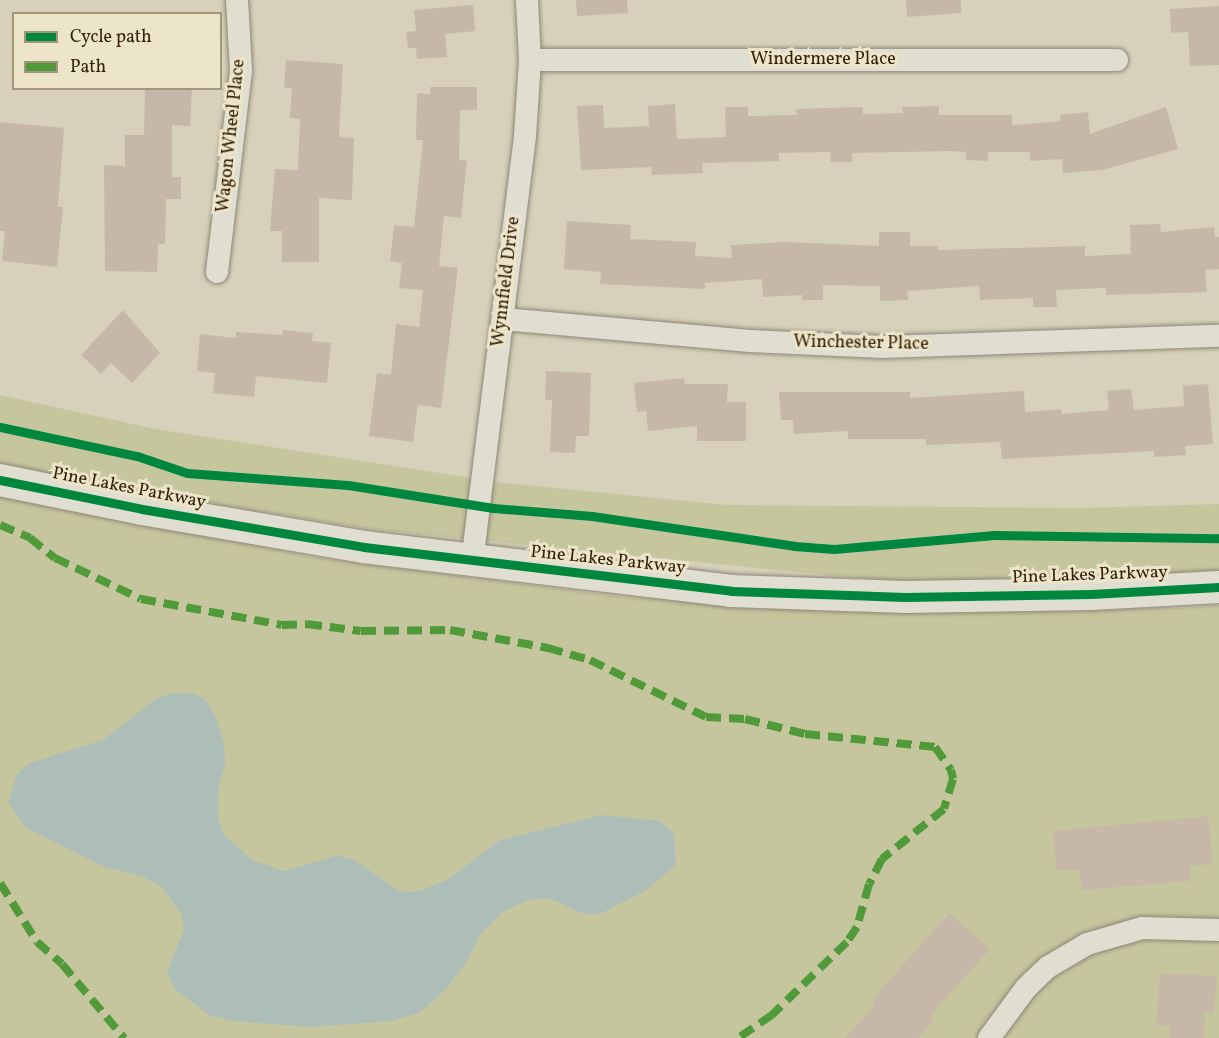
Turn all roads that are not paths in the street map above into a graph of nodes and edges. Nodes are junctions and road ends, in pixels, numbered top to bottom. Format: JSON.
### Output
{"nodes":[{"id":1,"x":237,"y":0,"type":"edge"},
{"id":2,"x":527,"y":0,"type":"edge"},
{"id":3,"x":530,"y":60,"type":"junction"},
{"id":4,"x":1117,"y":60,"type":"dead end"},
{"id":5,"x":217,"y":272,"type":"dead end"},
{"id":6,"x":503,"y":319,"type":"junction"},
{"id":7,"x":1219,"y":336,"type":"edge"},
{"id":8,"x":0,"y":480,"type":"edge"},
{"id":9,"x":472,"y":562,"type":"junction"},
{"id":10,"x":1219,"y":587,"type":"edge"},
{"id":11,"x":1219,"y":930,"type":"edge"},
{"id":12,"x":989,"y":1038,"type":"edge"}],
"edges":[{"from":1,"to":5,"type":"street","name":"Wagon Wheel Place"},
{"from":2,"to":3,"type":"street","name":"Wynnfield Drive"},
{"from":3,"to":4,"type":"street","name":"Windermere Place"},
{"from":3,"to":6,"type":"street","name":"Wynnfield Drive"},
{"from":6,"to":7,"type":"street","name":"Winchester Place"},
{"from":6,"to":9,"type":"street","name":"Wynnfield Drive"},
{"from":8,"to":9,"type":"street","name":"Pine Lakes Parkway"},
{"from":9,"to":10,"type":"street","name":"Pine Lakes Parkway"},
{"from":11,"to":12,"type":"street"}]}
